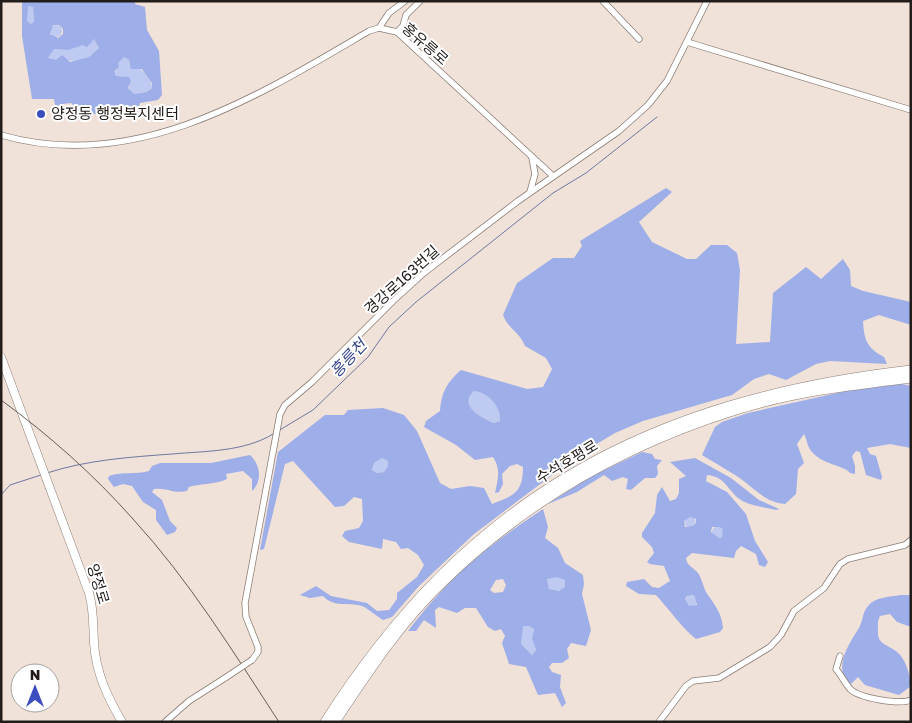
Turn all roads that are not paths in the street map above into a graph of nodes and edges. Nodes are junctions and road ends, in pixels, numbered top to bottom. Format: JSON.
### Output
{"nodes":[{"id":1,"x":405,"y":1,"type":"edge"},
{"id":2,"x":420,"y":1,"type":"edge"},
{"id":3,"x":603,"y":1,"type":"edge"},
{"id":4,"x":707,"y":1,"type":"edge"},
{"id":5,"x":380,"y":28,"type":"junction"},
{"id":6,"x":397,"y":32,"type":"junction"},
{"id":7,"x":639,"y":39,"type":"dead end"},
{"id":8,"x":690,"y":43,"type":"junction"},
{"id":9,"x":911,"y":110,"type":"edge"},
{"id":10,"x":1,"y":135,"type":"edge"},
{"id":11,"x":532,"y":158,"type":"junction"},
{"id":12,"x":552,"y":176,"type":"junction"},
{"id":13,"x":530,"y":192,"type":"junction"},
{"id":14,"x":1,"y":357,"type":"edge"},
{"id":15,"x":911,"y":370,"type":"edge"},
{"id":16,"x":911,"y":378,"type":"edge"},
{"id":17,"x":911,"y":540,"type":"edge"},
{"id":18,"x":840,"y":656,"type":"dead end"},
{"id":19,"x":911,"y":700,"type":"edge"},
{"id":20,"x":122,"y":722,"type":"edge"},
{"id":21,"x":165,"y":722,"type":"edge"},
{"id":22,"x":325,"y":722,"type":"edge"},
{"id":23,"x":335,"y":722,"type":"edge"},
{"id":24,"x":659,"y":722,"type":"edge"}],
"edges":[{"from":1,"to":5,"type":"street"},
{"from":2,"to":6,"type":"street"},
{"from":3,"to":7,"type":"street"},
{"from":4,"to":8,"type":"street"},
{"from":5,"to":6,"type":"street","name":"홍유릉로"},
{"from":5,"to":10,"type":"street","name":"홍유릉로"},
{"from":6,"to":11,"type":"street","name":"홍유릉로"},
{"from":8,"to":9,"type":"street"},
{"from":8,"to":12,"type":"street"},
{"from":11,"to":12,"type":"street","name":"홍유릉로"},
{"from":11,"to":13,"type":"street"},
{"from":12,"to":13,"type":"street","name":"경강로163번길"},
{"from":13,"to":21,"type":"street","name":"경강로163번길","bridge":true},
{"from":14,"to":20,"type":"main road","name":"양정로"},
{"from":15,"to":22,"type":"highway","name":"수석호평로"},
{"from":16,"to":23,"type":"highway","name":"수석호평로"},
{"from":17,"to":24,"type":"street"},
{"from":18,"to":19,"type":"street"}]}
